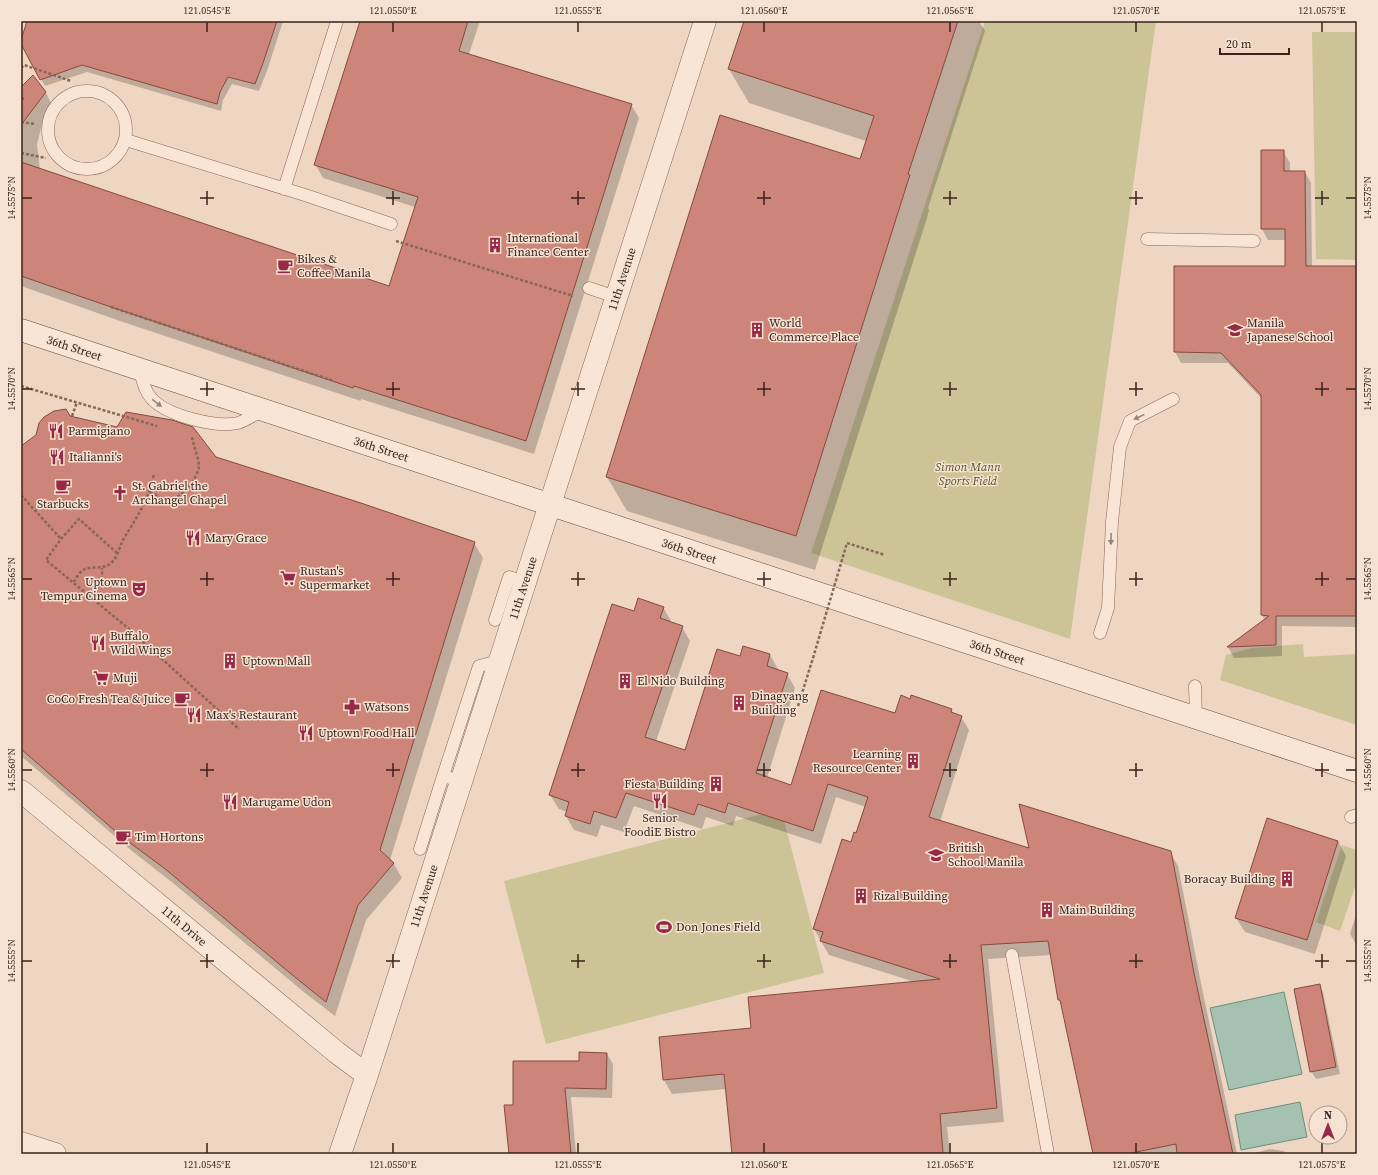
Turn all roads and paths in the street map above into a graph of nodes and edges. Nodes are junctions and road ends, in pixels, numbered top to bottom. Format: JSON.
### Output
{"nodes":[{"id":1,"x":337,"y":21,"type":"edge"},
{"id":2,"x":705,"y":21,"type":"edge"},
{"id":3,"x":21,"y":68,"type":"edge"},
{"id":4,"x":71,"y":81,"type":"dead end"},
{"id":5,"x":21,"y":122,"type":"edge"},
{"id":6,"x":34,"y":124,"type":"dead end"},
{"id":7,"x":126,"y":140,"type":"junction"},
{"id":8,"x":21,"y":153,"type":"edge"},
{"id":9,"x":46,"y":158,"type":"dead end"},
{"id":10,"x":284,"y":189,"type":"junction"},
{"id":11,"x":391,"y":224,"type":"dead end"},
{"id":12,"x":390,"y":238,"type":"dead end"},
{"id":13,"x":1147,"y":239,"type":"dead end"},
{"id":14,"x":1254,"y":240,"type":"dead end"},
{"id":15,"x":589,"y":288,"type":"dead end"},
{"id":16,"x":616,"y":297,"type":"junction"},
{"id":17,"x":577,"y":298,"type":"dead end"},
{"id":18,"x":111,"y":307,"type":"dead end"},
{"id":19,"x":21,"y":330,"type":"edge"},
{"id":20,"x":140,"y":370,"type":"junction"},
{"id":21,"x":334,"y":381,"type":"dead end"},
{"id":22,"x":21,"y":386,"type":"edge"},
{"id":23,"x":1173,"y":399,"type":"dead end"},
{"id":24,"x":76,"y":402,"type":"junction"},
{"id":25,"x":263,"y":410,"type":"junction"},
{"id":26,"x":72,"y":416,"type":"dead end"},
{"id":27,"x":161,"y":427,"type":"dead end"},
{"id":28,"x":191,"y":436,"type":"dead end"},
{"id":29,"x":154,"y":473,"type":"dead end"},
{"id":30,"x":150,"y":492,"type":"junction"},
{"id":31,"x":21,"y":495,"type":"edge"},
{"id":32,"x":549,"y":505,"type":"junction"},
{"id":33,"x":60,"y":539,"type":"junction"},
{"id":34,"x":117,"y":554,"type":"junction"},
{"id":35,"x":885,"y":555,"type":"dead end"},
{"id":36,"x":102,"y":568,"type":"junction"},
{"id":37,"x":74,"y":582,"type":"junction"},
{"id":38,"x":525,"y":582,"type":"junction"},
{"id":39,"x":92,"y":597,"type":"junction"},
{"id":40,"x":495,"y":620,"type":"dead end"},
{"id":41,"x":1100,"y":633,"type":"dead end"},
{"id":42,"x":1195,"y":686,"type":"dead end"},
{"id":43,"x":798,"y":706,"type":"dead end"},
{"id":44,"x":1196,"y":718,"type":"junction"},
{"id":45,"x":239,"y":729,"type":"dead end"},
{"id":46,"x":1357,"y":771,"type":"edge"},
{"id":47,"x":452,"y":779,"type":"junction"},
{"id":48,"x":21,"y":792,"type":"edge"},
{"id":49,"x":420,"y":849,"type":"dead end"},
{"id":50,"x":1012,"y":955,"type":"dead end"},
{"id":51,"x":366,"y":1075,"type":"junction"},
{"id":52,"x":21,"y":1143,"type":"edge"},
{"id":53,"x":55,"y":1154,"type":"edge"},
{"id":54,"x":340,"y":1154,"type":"edge"},
{"id":55,"x":1048,"y":1154,"type":"edge"}],
"edges":[{"from":1,"to":10,"type":"lane"},
{"from":2,"to":16,"type":"street","name":"11th Avenue"},
{"from":3,"to":4,"type":"path"},
{"from":5,"to":6,"type":"path"},
{"from":7,"to":7,"type":"lane"},
{"from":7,"to":10,"type":"lane"},
{"from":8,"to":9,"type":"path"},
{"from":10,"to":11,"type":"lane"},
{"from":12,"to":17,"type":"path"},
{"from":13,"to":14,"type":"lane"},
{"from":15,"to":16,"type":"lane"},
{"from":16,"to":32,"type":"street","name":"11th Avenue"},
{"from":18,"to":21,"type":"path"},
{"from":19,"to":20,"type":"street","name":"36th Street"},
{"from":20,"to":25,"type":"street","name":"36th Street"},
{"from":20,"to":25,"type":"lane","one_way":true},
{"from":22,"to":24,"type":"path"},
{"from":23,"to":41,"type":"lane","one_way":true},
{"from":24,"to":26,"type":"path"},
{"from":24,"to":27,"type":"path"},
{"from":25,"to":32,"type":"street","name":"36th Street"},
{"from":28,"to":30,"type":"path"},
{"from":29,"to":30,"type":"path"},
{"from":30,"to":34,"type":"path"},
{"from":31,"to":33,"type":"path"},
{"from":32,"to":38,"type":"street","name":"11th Avenue"},
{"from":32,"to":44,"type":"street","name":"36th Street"},
{"from":33,"to":34,"type":"path"},
{"from":33,"to":37,"type":"path"},
{"from":34,"to":36,"type":"path"},
{"from":35,"to":43,"type":"path","bridge":true},
{"from":36,"to":37,"type":"path"},
{"from":36,"to":39,"type":"path"},
{"from":37,"to":39,"type":"path"},
{"from":38,"to":40,"type":"lane"},
{"from":38,"to":47,"type":"street","name":"11th Avenue"},
{"from":39,"to":45,"type":"path"},
{"from":42,"to":44,"type":"lane"},
{"from":44,"to":46,"type":"street","name":"36th Street"},
{"from":47,"to":49,"type":"lane"},
{"from":47,"to":51,"type":"street","name":"11th Avenue"},
{"from":48,"to":51,"type":"street","name":"11th Drive"},
{"from":50,"to":55,"type":"lane"},
{"from":51,"to":54,"type":"street","name":"11th Avenue"},
{"from":52,"to":53,"type":"street"}]}
